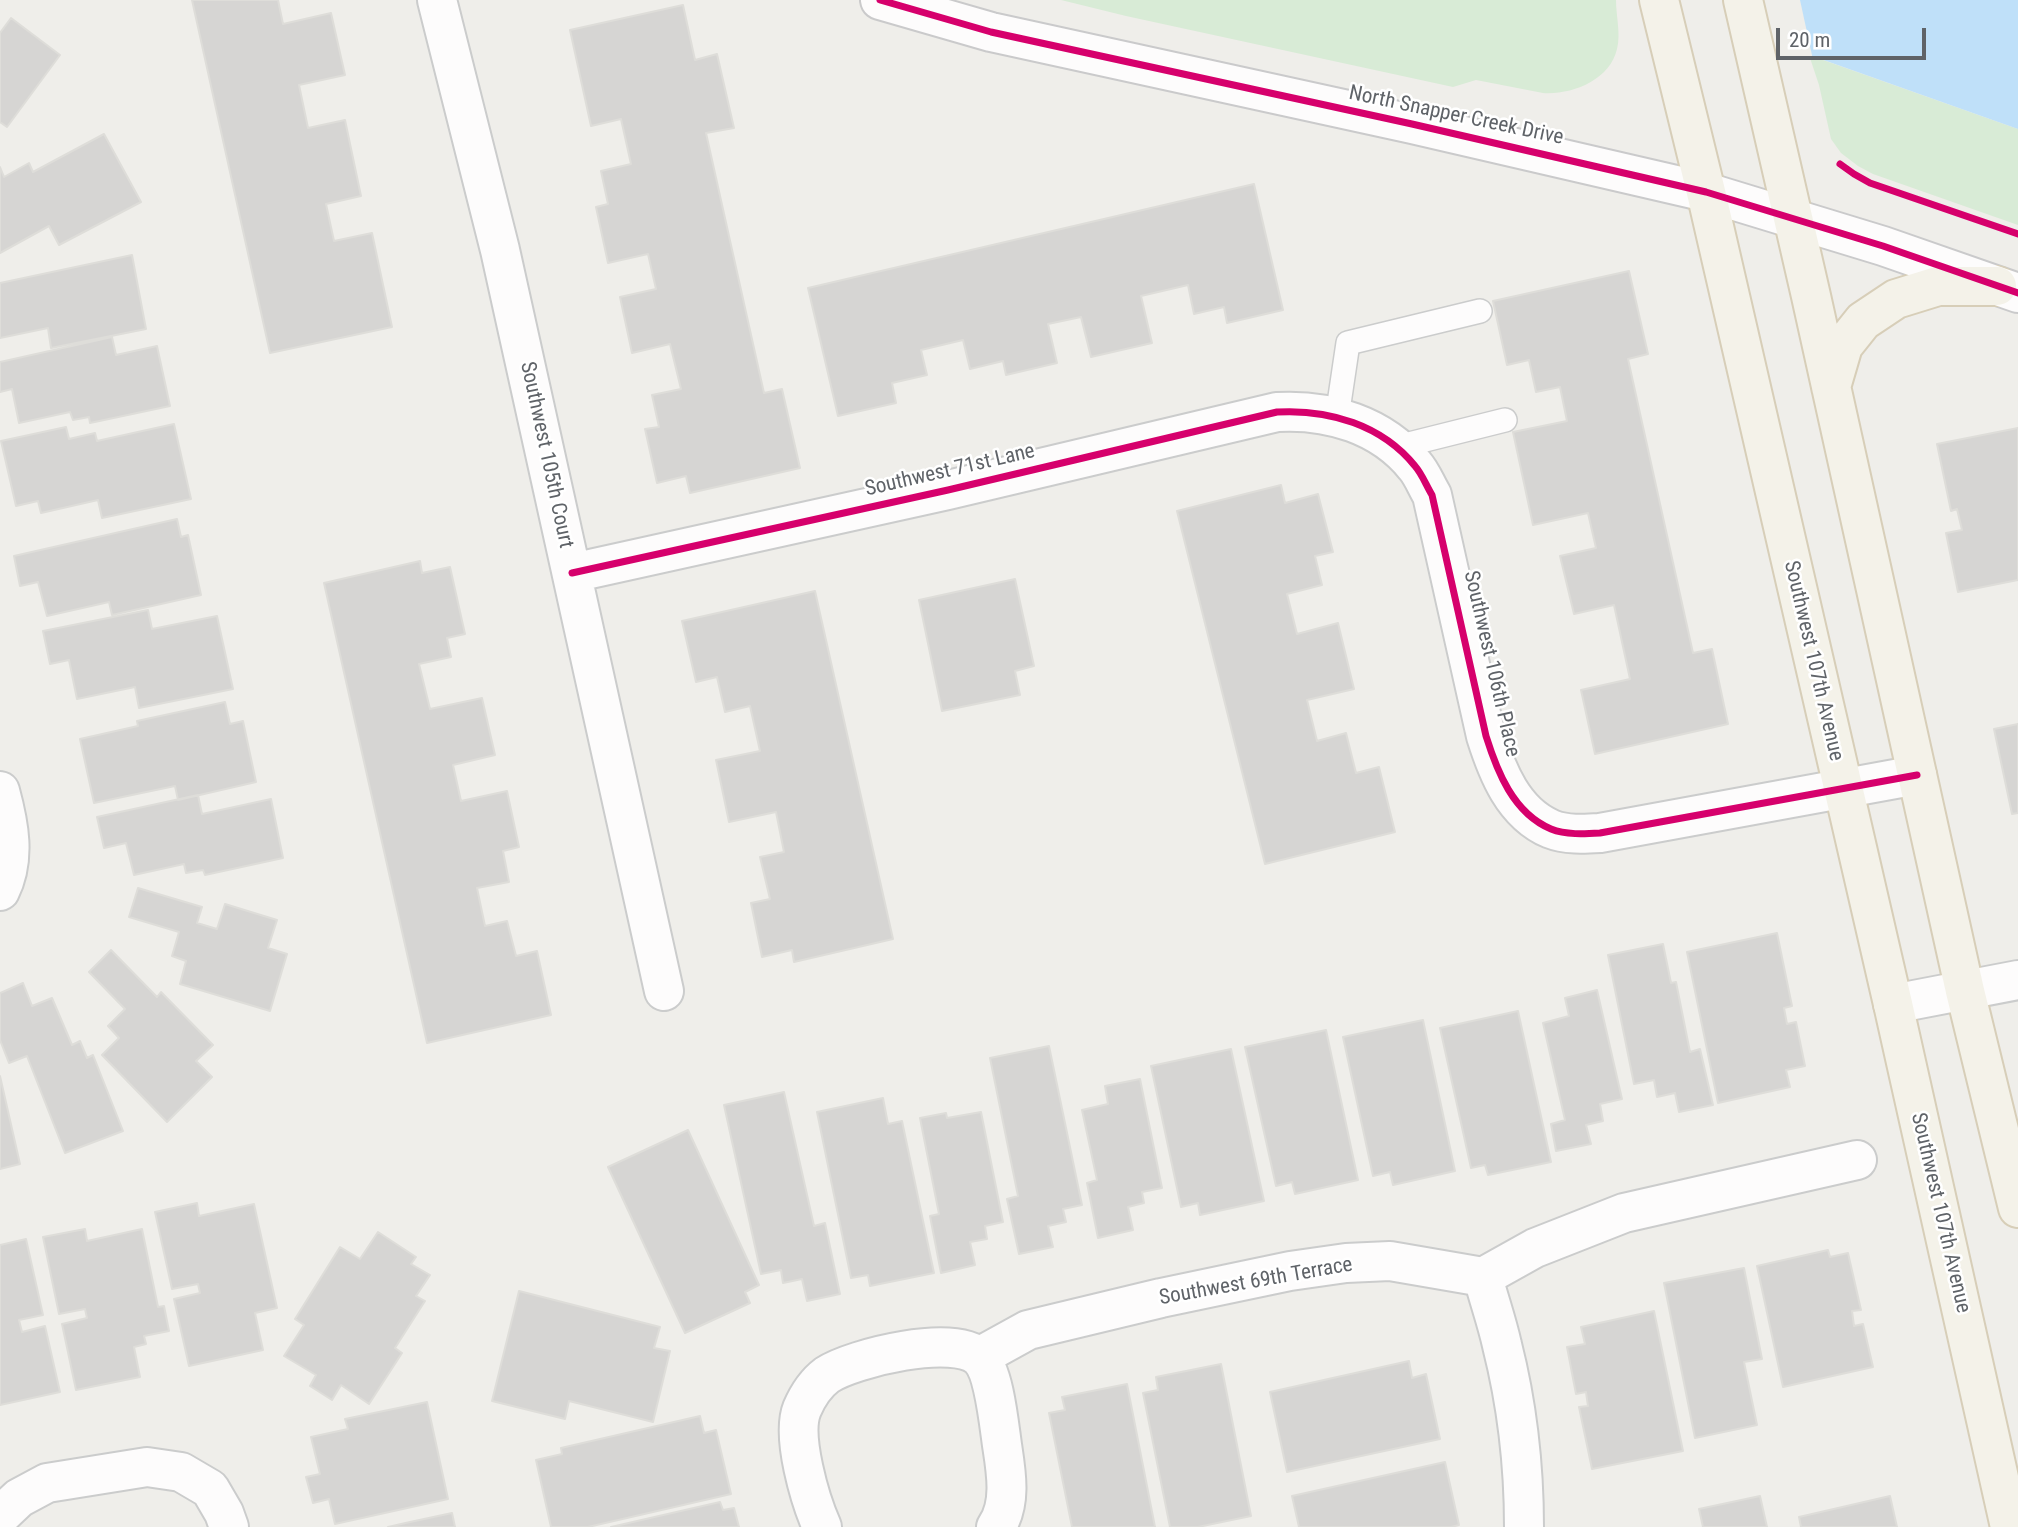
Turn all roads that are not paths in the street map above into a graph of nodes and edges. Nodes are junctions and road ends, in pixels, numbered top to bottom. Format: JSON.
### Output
{"nodes":[{"id":1,"x":880,"y":0,"type":"edge"},
{"id":2,"x":1743,"y":0,"type":"edge"},
{"id":3,"x":438,"y":1,"type":"edge"},
{"id":4,"x":1662,"y":16,"type":"edge"},
{"id":5,"x":1706,"y":192,"type":"junction"},
{"id":6,"x":1794,"y":218,"type":"junction"},
{"id":7,"x":2008,"y":289,"type":"edge"},
{"id":8,"x":1480,"y":311,"type":"dead end"},
{"id":9,"x":1831,"y":387,"type":"junction"},
{"id":10,"x":1336,"y":417,"type":"junction"},
{"id":11,"x":1505,"y":420,"type":"dead end"},
{"id":12,"x":1397,"y":447,"type":"junction"},
{"id":13,"x":572,"y":573,"type":"junction"},
{"id":14,"x":1917,"y":775,"type":"junction"},
{"id":15,"x":1843,"y":789,"type":"junction"},
{"id":16,"x":0,"y":791,"type":"edge"},
{"id":17,"x":0,"y":891,"type":"edge"},
{"id":18,"x":2018,"y":979,"type":"edge"},
{"id":19,"x":1965,"y":990,"type":"junction"},
{"id":20,"x":664,"y":991,"type":"dead end"},
{"id":21,"x":1893,"y":1004,"type":"junction"},
{"id":22,"x":1857,"y":1160,"type":"dead end"},
{"id":23,"x":2018,"y":1208,"type":"edge"},
{"id":24,"x":1483,"y":1277,"type":"junction"},
{"id":25,"x":979,"y":1357,"type":"junction"},
{"id":26,"x":0,"y":1516,"type":"edge"},
{"id":27,"x":229,"y":1527,"type":"edge"},
{"id":28,"x":822,"y":1527,"type":"edge"},
{"id":29,"x":996,"y":1527,"type":"edge"},
{"id":30,"x":1524,"y":1527,"type":"edge"},
{"id":31,"x":2010,"y":1527,"type":"edge"}],
"edges":[{"from":1,"to":5,"type":"street","name":"North Snapper Creek Drive"},
{"from":2,"to":6,"type":"main road"},
{"from":3,"to":13,"type":"street","name":"Southwest 105th Court"},
{"from":4,"to":5,"type":"main road","name":"Southwest 107th Avenue"},
{"from":5,"to":6,"type":"street","name":"North Snapper Creek Drive"},
{"from":5,"to":15,"type":"main road","name":"Southwest 107th Avenue"},
{"from":6,"to":7,"type":"street","name":"North Snapper Creek Drive"},
{"from":6,"to":9,"type":"main road"},
{"from":7,"to":9,"type":"main road"},
{"from":8,"to":10,"type":"lane"},
{"from":9,"to":14,"type":"main road"},
{"from":10,"to":12,"type":"street","name":"Southwest 106th Place"},
{"from":10,"to":13,"type":"street","name":"Southwest 71st Lane"},
{"from":11,"to":12,"type":"lane"},
{"from":12,"to":15,"type":"street","name":"Southwest 106th Place"},
{"from":13,"to":20,"type":"street","name":"Southwest 105th Court"},
{"from":14,"to":15,"type":"street","name":"Southwest 106th Place"},
{"from":14,"to":19,"type":"main road"},
{"from":15,"to":21,"type":"main road","name":"Southwest 107th Avenue"},
{"from":16,"to":17,"type":"street"},
{"from":18,"to":19,"type":"street"},
{"from":19,"to":21,"type":"street"},
{"from":19,"to":23,"type":"main road"},
{"from":21,"to":31,"type":"main road","name":"Southwest 107th Avenue"},
{"from":22,"to":24,"type":"street"},
{"from":24,"to":25,"type":"street","name":"Southwest 69th Terrace"},
{"from":24,"to":30,"type":"street"},
{"from":25,"to":28,"type":"street"},
{"from":25,"to":29,"type":"street"},
{"from":26,"to":27,"type":"street"}]}
